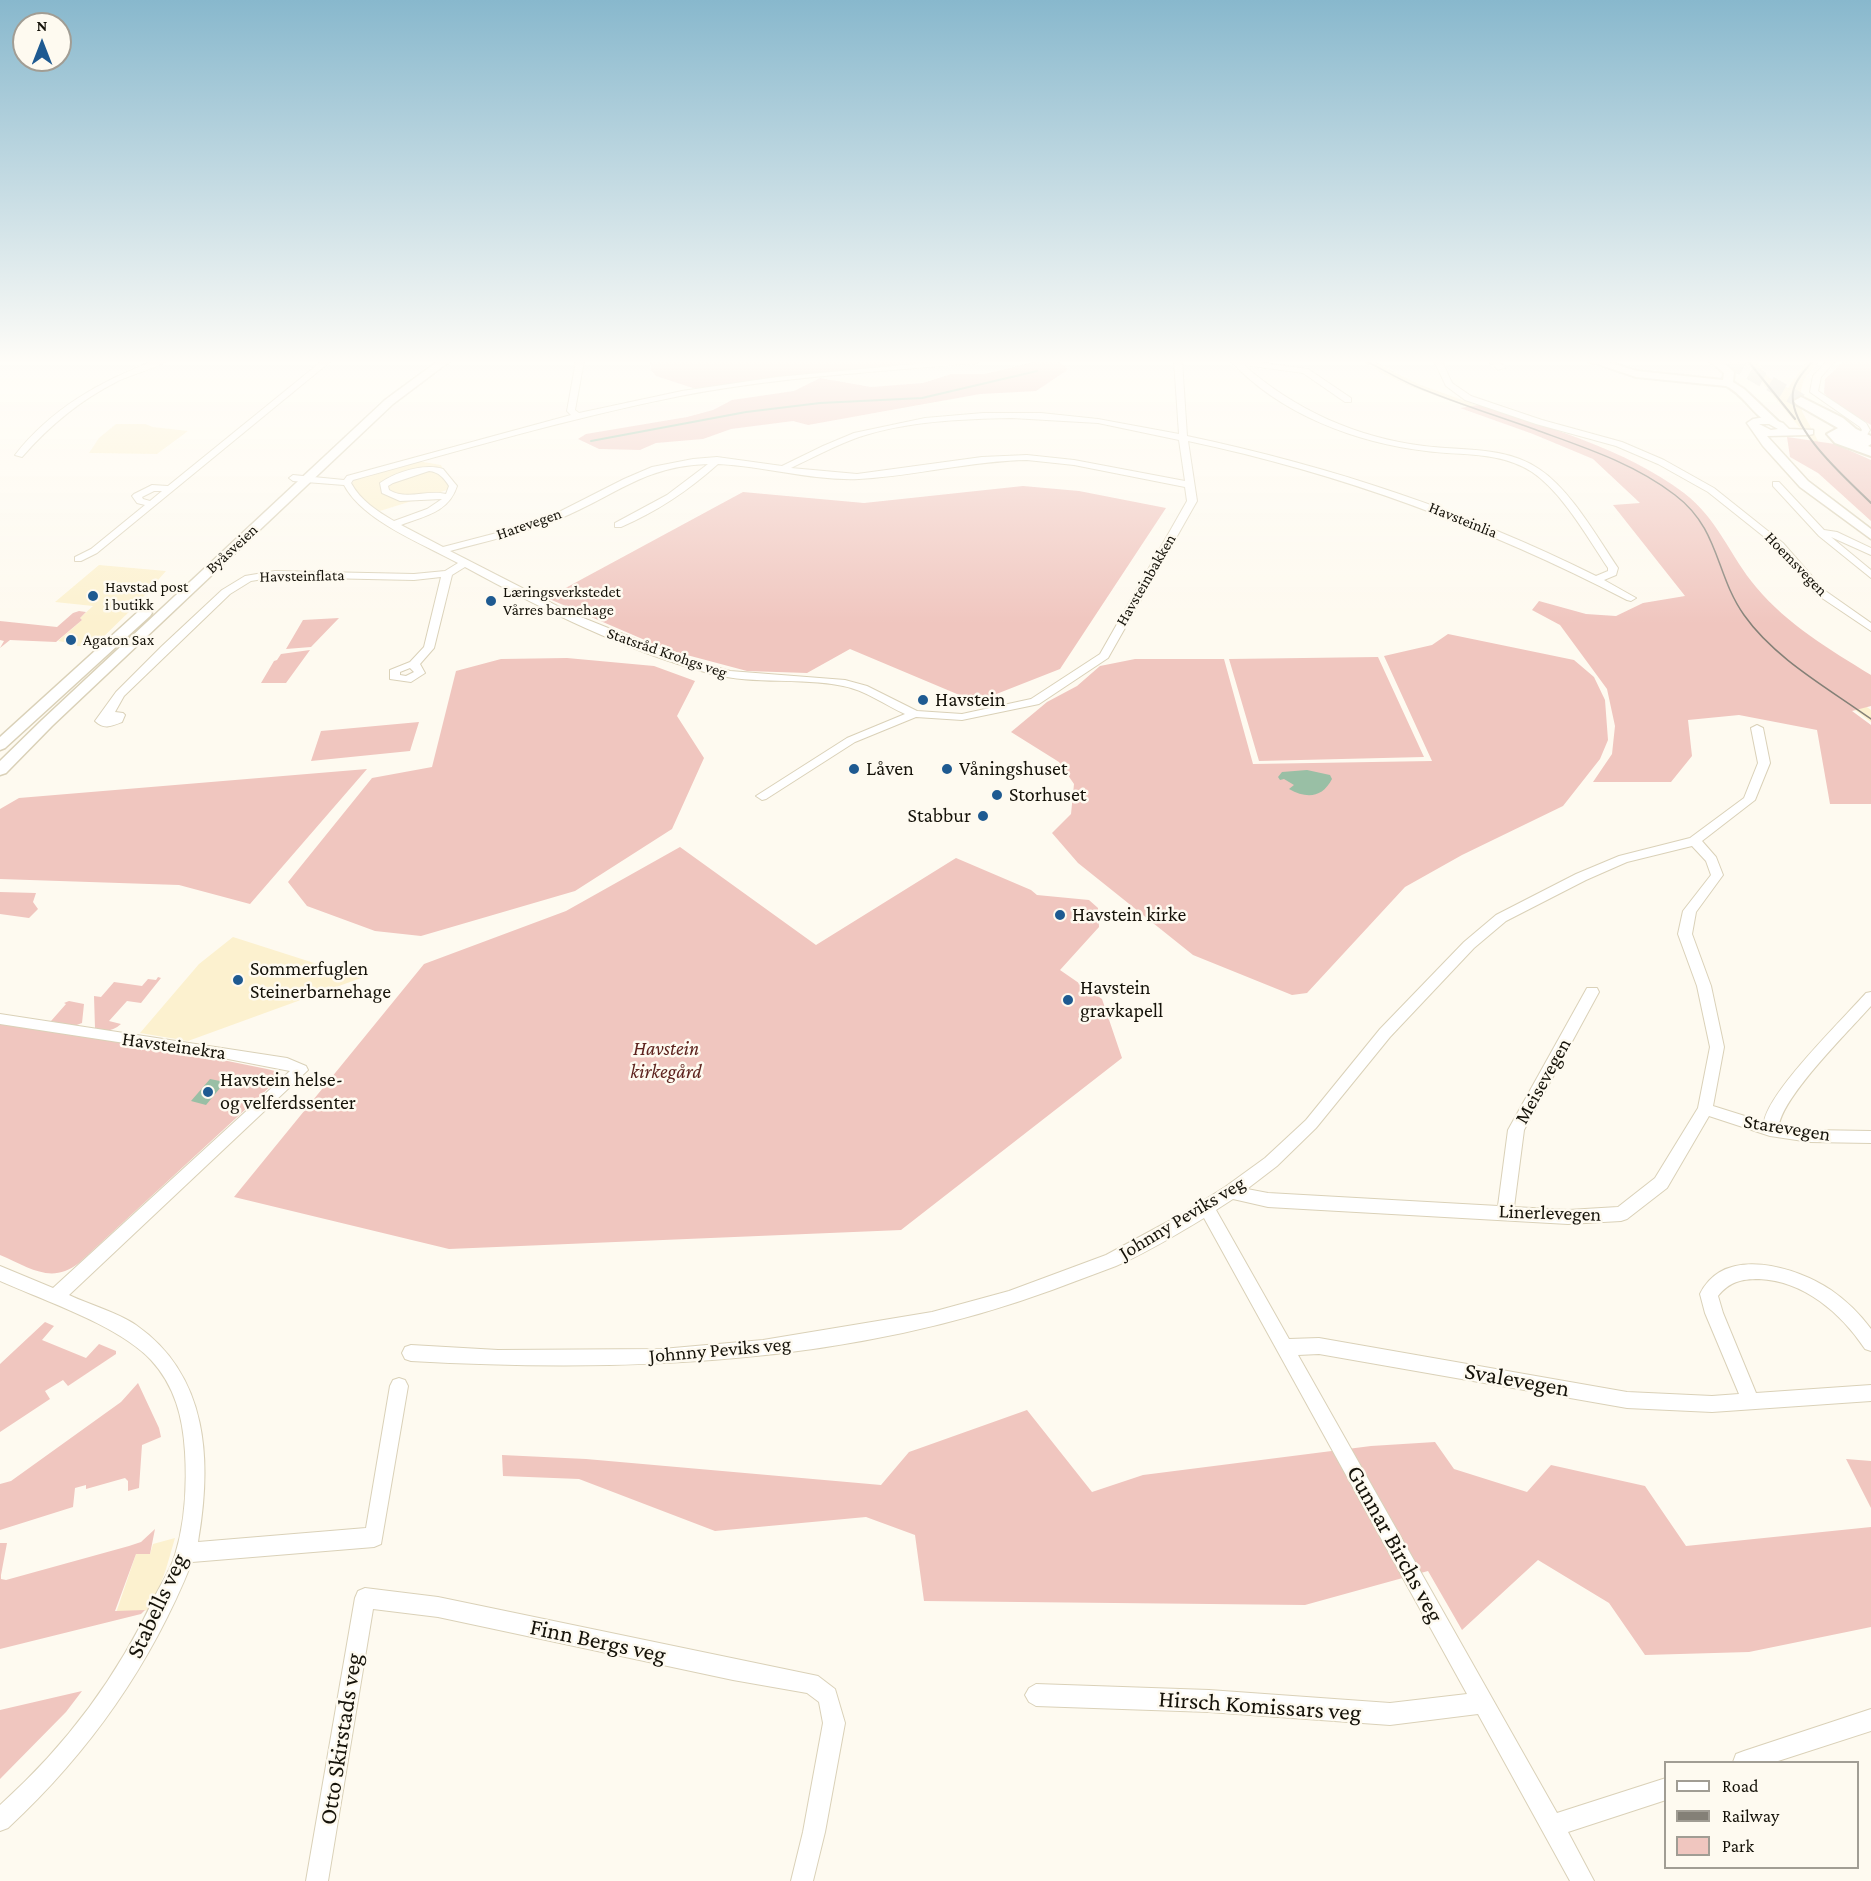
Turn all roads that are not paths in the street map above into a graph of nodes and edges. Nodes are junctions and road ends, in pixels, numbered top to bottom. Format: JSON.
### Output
{"nodes":[{"id":1,"x":24,"y":449,"type":"edge"},
{"id":2,"x":219,"y":449,"type":"edge"},
{"id":3,"x":330,"y":449,"type":"edge"},
{"id":4,"x":334,"y":449,"type":"edge"},
{"id":5,"x":460,"y":449,"type":"edge"},
{"id":6,"x":823,"y":449,"type":"edge"},
{"id":7,"x":1185,"y":449,"type":"edge"},
{"id":8,"x":1236,"y":449,"type":"edge"},
{"id":9,"x":1427,"y":449,"type":"edge"},
{"id":10,"x":1630,"y":449,"type":"edge"},
{"id":11,"x":1775,"y":450,"type":"edge"},
{"id":12,"x":19,"y":455,"type":"dead end"},
{"id":13,"x":717,"y":460,"type":"junction"},
{"id":14,"x":785,"y":468,"type":"junction"},
{"id":15,"x":302,"y":476,"type":"junction"},
{"id":16,"x":349,"y":480,"type":"junction"},
{"id":17,"x":1776,"y":484,"type":"dead end"},
{"id":18,"x":1191,"y":485,"type":"junction"},
{"id":19,"x":169,"y":489,"type":"junction"},
{"id":20,"x":449,"y":498,"type":"junction"},
{"id":21,"x":152,"y":504,"type":"junction"},
{"id":22,"x":395,"y":524,"type":"junction"},
{"id":23,"x":618,"y":525,"type":"dead end"},
{"id":24,"x":1821,"y":533,"type":"junction"},
{"id":25,"x":1871,"y":536,"type":"edge"},
{"id":26,"x":441,"y":550,"type":"junction"},
{"id":27,"x":1871,"y":552,"type":"edge"},
{"id":28,"x":78,"y":560,"type":"dead end"},
{"id":29,"x":465,"y":564,"type":"junction"},
{"id":30,"x":447,"y":574,"type":"junction"},
{"id":31,"x":1871,"y":575,"type":"edge"},
{"id":32,"x":1595,"y":580,"type":"junction"},
{"id":33,"x":1630,"y":598,"type":"dead end"},
{"id":34,"x":1871,"y":628,"type":"edge"},
{"id":35,"x":413,"y":665,"type":"dead end"},
{"id":36,"x":915,"y":714,"type":"junction"},
{"id":37,"x":107,"y":715,"type":"dead end"},
{"id":38,"x":974,"y":716,"type":"joint"},
{"id":39,"x":1757,"y":728,"type":"dead end"},
{"id":40,"x":0,"y":745,"type":"edge"},
{"id":41,"x":0,"y":770,"type":"edge"},
{"id":42,"x":0,"y":776,"type":"edge"},
{"id":43,"x":762,"y":796,"type":"dead end"},
{"id":44,"x":1694,"y":841,"type":"junction"},
{"id":45,"x":1593,"y":992,"type":"dead end"},
{"id":46,"x":1871,"y":997,"type":"edge"},
{"id":47,"x":0,"y":1019,"type":"edge"},
{"id":48,"x":1705,"y":1109,"type":"junction"},
{"id":49,"x":1770,"y":1130,"type":"junction"},
{"id":50,"x":1871,"y":1137,"type":"edge"},
{"id":51,"x":1231,"y":1192,"type":"junction"},
{"id":52,"x":1206,"y":1207,"type":"junction"},
{"id":53,"x":1505,"y":1212,"type":"junction"},
{"id":54,"x":0,"y":1273,"type":"edge"},
{"id":55,"x":56,"y":1296,"type":"junction"},
{"id":56,"x":1871,"y":1343,"type":"edge"},
{"id":57,"x":1285,"y":1347,"type":"junction"},
{"id":58,"x":411,"y":1353,"type":"dead end"},
{"id":59,"x":399,"y":1386,"type":"dead end"},
{"id":60,"x":1871,"y":1393,"type":"edge"},
{"id":61,"x":1751,"y":1401,"type":"junction"},
{"id":62,"x":185,"y":1553,"type":"junction"},
{"id":63,"x":365,"y":1598,"type":"joint"},
{"id":64,"x":1036,"y":1695,"type":"dead end"},
{"id":65,"x":1483,"y":1703,"type":"junction"},
{"id":66,"x":1871,"y":1720,"type":"edge"},
{"id":67,"x":1747,"y":1761,"type":"edge"},
{"id":68,"x":1664,"y":1789,"type":"edge"},
{"id":69,"x":0,"y":1820,"type":"edge"},
{"id":70,"x":1553,"y":1826,"type":"junction"},
{"id":71,"x":317,"y":1881,"type":"edge"},
{"id":72,"x":802,"y":1881,"type":"edge"},
{"id":73,"x":1583,"y":1881,"type":"edge"}],
"edges":[{"from":1,"to":12,"type":"street"},
{"from":2,"to":19,"type":"street"},
{"from":3,"to":15,"type":"main road","name":"Byåsveien"},
{"from":4,"to":15,"type":"main road","name":"Byåsveien"},
{"from":5,"to":16,"type":"street"},
{"from":6,"to":14,"type":"street","name":"Havsteinlia"},
{"from":7,"to":18,"type":"street","name":"Havsteinbakken"},
{"from":8,"to":32,"type":"street","name":"Havsteinlia"},
{"from":9,"to":32,"type":"street"},
{"from":10,"to":34,"type":"street","name":"Hoemsvegen"},
{"from":11,"to":25,"type":"main road"},
{"from":13,"to":14,"type":"street","name":"Harevegen"},
{"from":13,"to":23,"type":"street"},
{"from":13,"to":26,"type":"street","name":"Harevegen"},
{"from":14,"to":18,"type":"street","name":"Harevegen"},
{"from":15,"to":16,"type":"street"},
{"from":15,"to":40,"type":"main road","name":"Byåsveien"},
{"from":15,"to":41,"type":"main road","name":"Byåsveien"},
{"from":16,"to":22,"type":"street","name":"Statsråd Krohgs veg"},
{"from":17,"to":24,"type":"street"},
{"from":18,"to":38,"type":"street","name":"Havsteinbakken"},
{"from":19,"to":21,"type":"street"},
{"from":19,"to":21,"type":"street"},
{"from":20,"to":20,"type":"street"},
{"from":20,"to":22,"type":"street"},
{"from":21,"to":28,"type":"street"},
{"from":22,"to":26,"type":"street","name":"Statsråd Krohgs veg"},
{"from":24,"to":27,"type":"street"},
{"from":24,"to":31,"type":"street"},
{"from":26,"to":29,"type":"street","name":"Statsråd Krohgs veg"},
{"from":29,"to":30,"type":"street","name":"Havsteinflata"},
{"from":29,"to":36,"type":"street","name":"Statsråd Krohgs veg"},
{"from":30,"to":35,"type":"street"},
{"from":30,"to":37,"type":"street","name":"Havsteinflata"},
{"from":32,"to":33,"type":"street","name":"Havsteinlia"},
{"from":36,"to":38,"type":"street","name":"Statsråd Krohgs veg"},
{"from":36,"to":43,"type":"street","name":"Statsråd Krohgs veg"},
{"from":39,"to":44,"type":"street","name":"Johnny Peviks veg"},
{"from":41,"to":42,"type":"main road"},
{"from":44,"to":48,"type":"street","name":"Linerlevegen"},
{"from":44,"to":51,"type":"street","name":"Johnny Peviks veg"},
{"from":45,"to":53,"type":"street","name":"Meisevegen"},
{"from":46,"to":49,"type":"street"},
{"from":47,"to":55,"type":"street","name":"Havsteinekra"},
{"from":48,"to":49,"type":"street","name":"Starevegen"},
{"from":48,"to":53,"type":"street","name":"Linerlevegen"},
{"from":49,"to":50,"type":"street","name":"Starevegen"},
{"from":51,"to":52,"type":"street","name":"Johnny Peviks veg"},
{"from":51,"to":53,"type":"street","name":"Linerlevegen"},
{"from":52,"to":57,"type":"street","name":"Gunnar Birchs veg"},
{"from":52,"to":58,"type":"street","name":"Johnny Peviks veg"},
{"from":54,"to":55,"type":"street","name":"Stabells veg"},
{"from":55,"to":62,"type":"street","name":"Stabells veg"},
{"from":56,"to":61,"type":"street"},
{"from":57,"to":61,"type":"street","name":"Svalevegen"},
{"from":57,"to":65,"type":"street","name":"Gunnar Birchs veg"},
{"from":59,"to":62,"type":"street"},
{"from":60,"to":61,"type":"street","name":"Svalevegen"},
{"from":62,"to":69,"type":"street","name":"Stabells veg"},
{"from":63,"to":71,"type":"street","name":"Otto Skirstads veg"},
{"from":63,"to":72,"type":"street","name":"Finn Bergs veg"},
{"from":64,"to":65,"type":"street","name":"Hirsch Komissars veg"},
{"from":65,"to":70,"type":"street","name":"Gunnar Birchs veg"},
{"from":66,"to":67,"type":"street"},
{"from":68,"to":70,"type":"street"},
{"from":70,"to":73,"type":"street","name":"Gunnar Birchs veg"}]}
